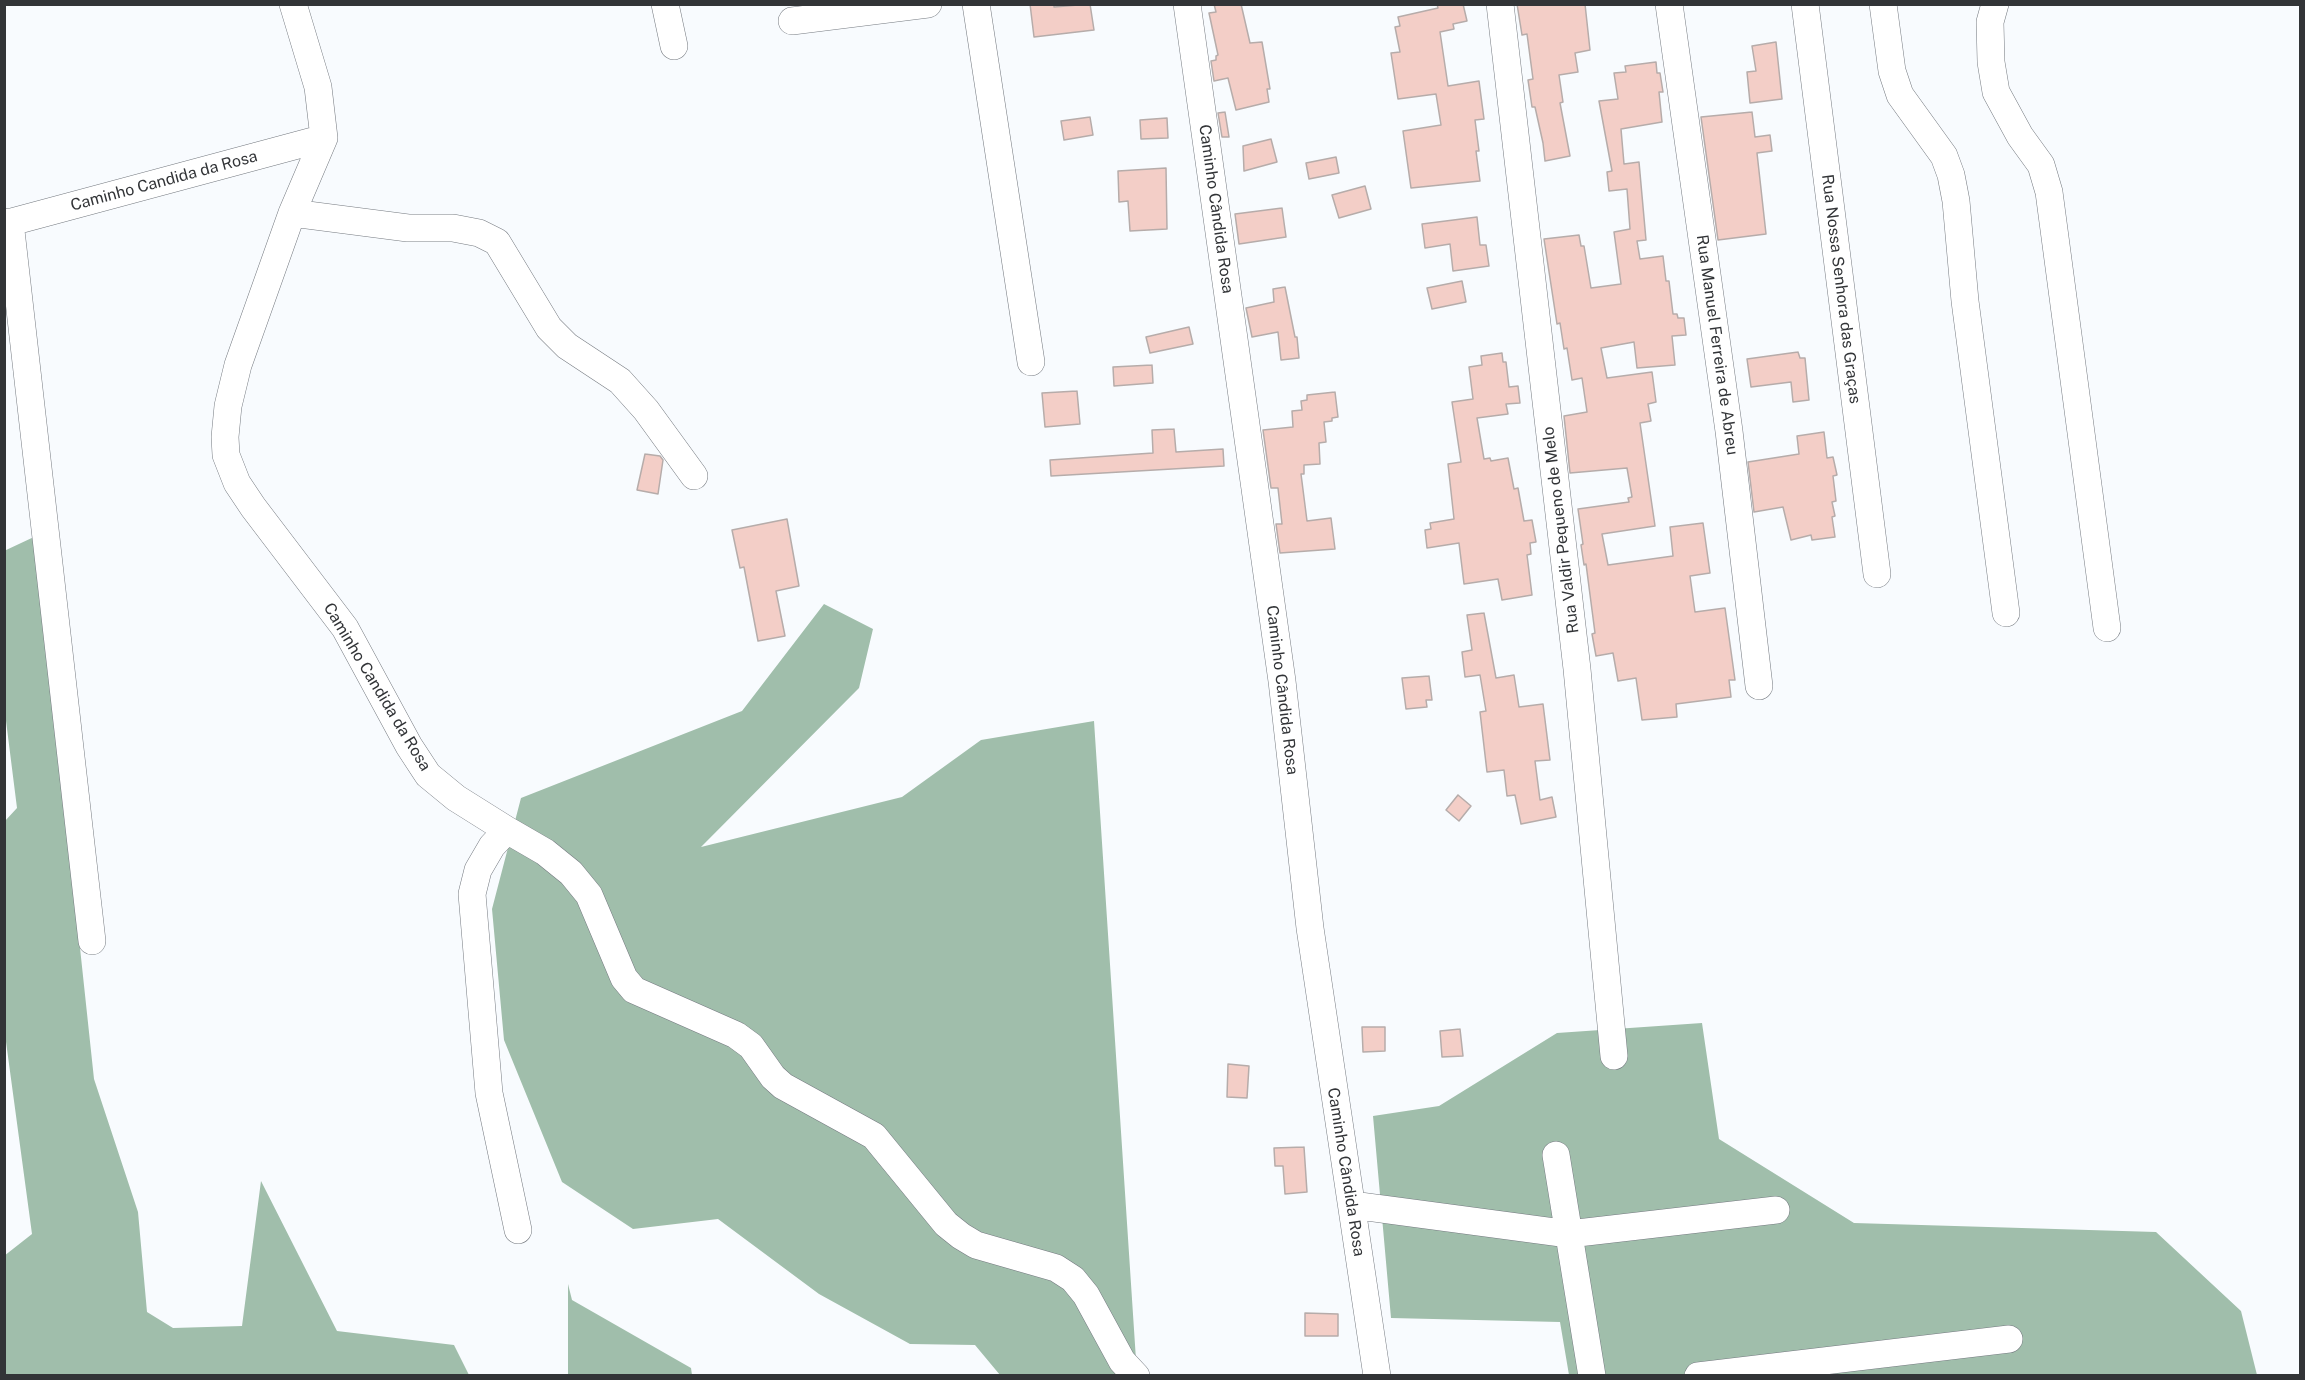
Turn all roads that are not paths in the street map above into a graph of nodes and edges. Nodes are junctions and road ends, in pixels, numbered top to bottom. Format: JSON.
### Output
{"nodes":[{"id":1,"x":293,"y":4,"type":"edge"},
{"id":2,"x":665,"y":4,"type":"edge"},
{"id":3,"x":928,"y":4,"type":"edge"},
{"id":4,"x":976,"y":4,"type":"edge"},
{"id":5,"x":1187,"y":4,"type":"edge"},
{"id":6,"x":1500,"y":4,"type":"edge"},
{"id":7,"x":1669,"y":4,"type":"edge"},
{"id":8,"x":1805,"y":4,"type":"edge"},
{"id":9,"x":1883,"y":4,"type":"edge"},
{"id":10,"x":1995,"y":4,"type":"edge"},
{"id":11,"x":792,"y":21,"type":"dead end"},
{"id":12,"x":674,"y":46,"type":"dead end"},
{"id":13,"x":324,"y":138,"type":"junction"},
{"id":14,"x":292,"y":213,"type":"junction"},
{"id":15,"x":7,"y":223,"type":"edge"},
{"id":16,"x":1031,"y":362,"type":"dead end"},
{"id":17,"x":694,"y":476,"type":"dead end"},
{"id":18,"x":1877,"y":574,"type":"dead end"},
{"id":19,"x":2006,"y":613,"type":"dead end"},
{"id":20,"x":2107,"y":628,"type":"dead end"},
{"id":21,"x":1759,"y":686,"type":"dead end"},
{"id":22,"x":507,"y":830,"type":"junction"},
{"id":23,"x":92,"y":941,"type":"dead end"},
{"id":24,"x":1614,"y":1056,"type":"dead end"},
{"id":25,"x":1556,"y":1155,"type":"dead end"},
{"id":26,"x":1352,"y":1205,"type":"junction"},
{"id":27,"x":1776,"y":1210,"type":"dead end"},
{"id":28,"x":518,"y":1230,"type":"dead end"},
{"id":29,"x":1569,"y":1234,"type":"junction"},
{"id":30,"x":2009,"y":1339,"type":"dead end"},
{"id":31,"x":1136,"y":1376,"type":"edge"},
{"id":32,"x":1377,"y":1376,"type":"edge"},
{"id":33,"x":1592,"y":1376,"type":"edge"},
{"id":34,"x":1698,"y":1376,"type":"edge"}],
"edges":[{"from":1,"to":13,"type":"street","name":"Caminho Candida da Rosa"},
{"from":2,"to":12,"type":"street"},
{"from":3,"to":11,"type":"street"},
{"from":4,"to":16,"type":"street"},
{"from":5,"to":26,"type":"street","name":"Caminho Cândida Rosa"},
{"from":6,"to":24,"type":"street","name":"Rua Valdir Pequeno de Melo"},
{"from":7,"to":21,"type":"street","name":"Rua Manuel Ferreira de Abreu"},
{"from":8,"to":18,"type":"street","name":"Rua Nossa Senhora das Graças"},
{"from":9,"to":19,"type":"street"},
{"from":10,"to":20,"type":"street"},
{"from":13,"to":14,"type":"street","name":"Caminho Candida da Rosa"},
{"from":13,"to":15,"type":"street","name":"Caminho Candida da Rosa"},
{"from":14,"to":17,"type":"street"},
{"from":14,"to":22,"type":"street","name":"Caminho Candida da Rosa"},
{"from":15,"to":23,"type":"street"},
{"from":22,"to":28,"type":"street"},
{"from":22,"to":31,"type":"street","name":"Caminho Candida da Rosa"},
{"from":25,"to":29,"type":"street"},
{"from":26,"to":29,"type":"street"},
{"from":26,"to":32,"type":"street","name":"Caminho Cândida Rosa"},
{"from":27,"to":29,"type":"street"},
{"from":29,"to":33,"type":"street"},
{"from":30,"to":34,"type":"street"}]}
